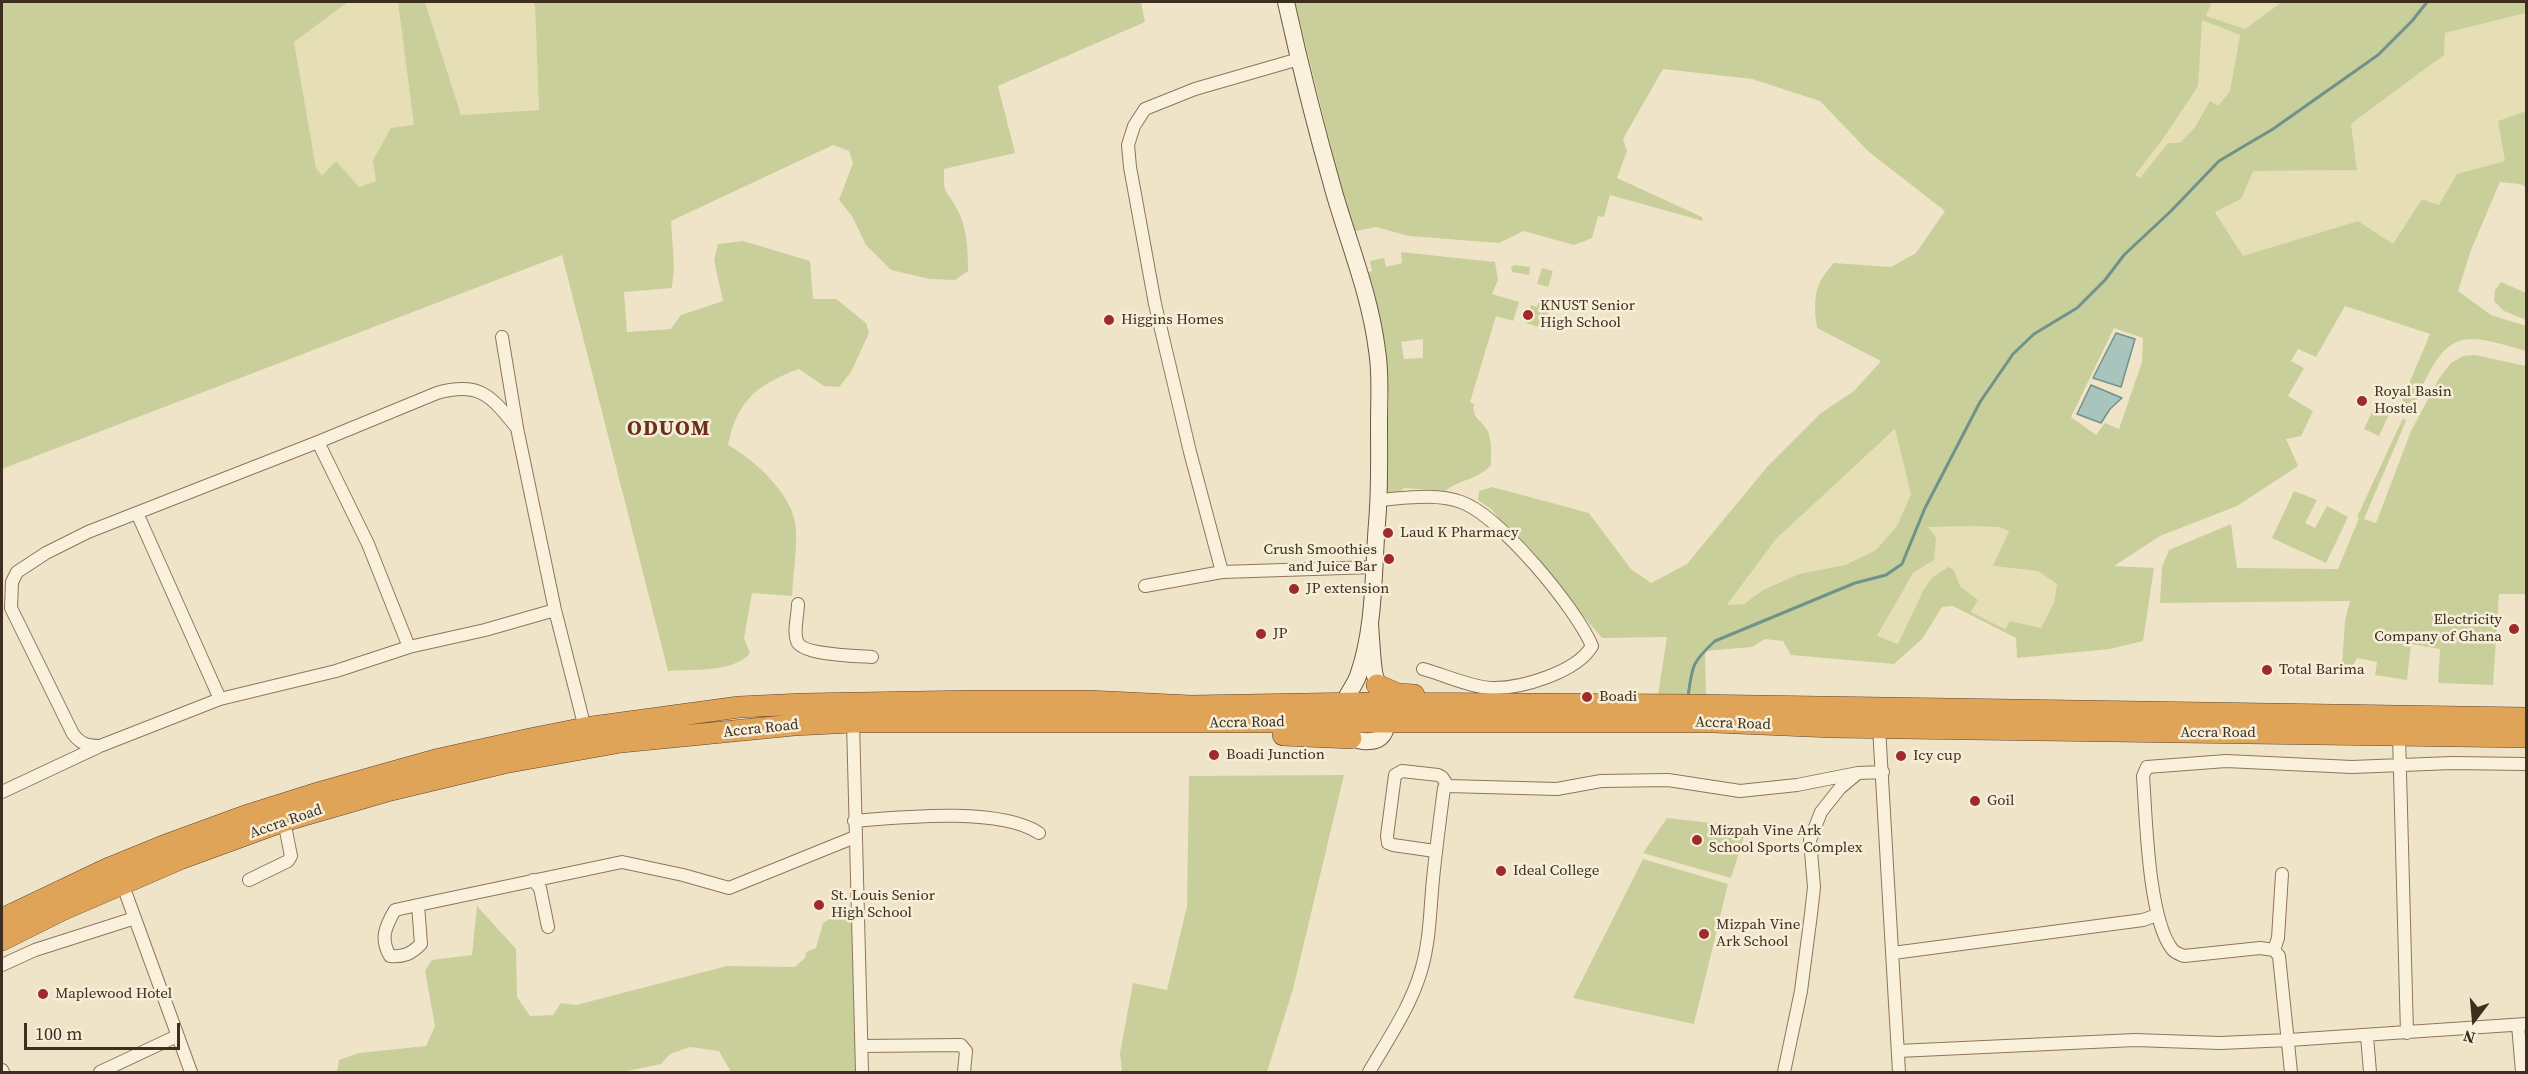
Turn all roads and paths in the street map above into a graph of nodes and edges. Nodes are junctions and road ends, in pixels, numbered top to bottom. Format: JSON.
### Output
{"nodes":[{"id":1,"x":1286,"y":2,"type":"edge"},
{"id":2,"x":1299,"y":59,"type":"junction"},
{"id":3,"x":501,"y":337,"type":"dead end"},
{"id":4,"x":517,"y":428,"type":"junction"},
{"id":5,"x":318,"y":442,"type":"junction"},
{"id":6,"x":1379,"y":500,"type":"junction"},
{"id":7,"x":137,"y":513,"type":"junction"},
{"id":8,"x":1374,"y":567,"type":"junction"},
{"id":9,"x":1222,"y":572,"type":"junction"},
{"id":10,"x":1145,"y":586,"type":"dead end"},
{"id":11,"x":798,"y":604,"type":"dead end"},
{"id":12,"x":555,"y":610,"type":"junction"},
{"id":13,"x":1370,"y":622,"type":"junction"},
{"id":14,"x":408,"y":647,"type":"junction"},
{"id":15,"x":872,"y":657,"type":"dead end"},
{"id":16,"x":1423,"y":669,"type":"dead end"},
{"id":17,"x":220,"y":699,"type":"junction"},
{"id":18,"x":1383,"y":704,"type":"junction"},
{"id":19,"x":2526,"y":718,"type":"edge"},
{"id":20,"x":1344,"y":721,"type":"junction"},
{"id":21,"x":853,"y":722,"type":"junction"},
{"id":22,"x":1879,"y":727,"type":"junction"},
{"id":23,"x":585,"y":728,"type":"junction"},
{"id":24,"x":2399,"y":735,"type":"junction"},
{"id":25,"x":2526,"y":737,"type":"edge"},
{"id":26,"x":100,"y":746,"type":"junction"},
{"id":27,"x":2400,"y":764,"type":"junction"},
{"id":28,"x":2526,"y":764,"type":"edge"},
{"id":29,"x":1883,"y":772,"type":"junction"},
{"id":30,"x":1858,"y":773,"type":"junction"},
{"id":31,"x":1448,"y":786,"type":"junction"},
{"id":32,"x":2,"y":792,"type":"edge"},
{"id":33,"x":854,"y":820,"type":"junction"},
{"id":34,"x":284,"y":821,"type":"junction"},
{"id":35,"x":1039,"y":833,"type":"dead end"},
{"id":36,"x":855,"y":837,"type":"junction"},
{"id":37,"x":1436,"y":851,"type":"junction"},
{"id":38,"x":2282,"y":874,"type":"dead end"},
{"id":39,"x":249,"y":880,"type":"dead end"},
{"id":40,"x":533,"y":880,"type":"junction"},
{"id":41,"x":122,"y":884,"type":"junction"},
{"id":42,"x":418,"y":904,"type":"dead end"},
{"id":43,"x":2157,"y":915,"type":"junction"},
{"id":44,"x":135,"y":918,"type":"junction"},
{"id":45,"x":2,"y":919,"type":"edge"},
{"id":46,"x":548,"y":927,"type":"dead end"},
{"id":47,"x":2,"y":940,"type":"edge"},
{"id":48,"x":2274,"y":950,"type":"junction"},
{"id":49,"x":1893,"y":953,"type":"junction"},
{"id":50,"x":2,"y":964,"type":"edge"},
{"id":51,"x":2522,"y":1025,"type":"edge"},
{"id":52,"x":2407,"y":1033,"type":"junction"},
{"id":53,"x":177,"y":1036,"type":"junction"},
{"id":54,"x":2367,"y":1036,"type":"junction"},
{"id":55,"x":2289,"y":1040,"type":"junction"},
{"id":56,"x":862,"y":1046,"type":"junction"},
{"id":57,"x":1898,"y":1051,"type":"junction"},
{"id":58,"x":100,"y":1072,"type":"edge"},
{"id":59,"x":191,"y":1072,"type":"edge"},
{"id":60,"x":862,"y":1072,"type":"edge"},
{"id":61,"x":964,"y":1072,"type":"edge"},
{"id":62,"x":1369,"y":1072,"type":"edge"},
{"id":63,"x":1784,"y":1072,"type":"edge"},
{"id":64,"x":1899,"y":1072,"type":"edge"},
{"id":65,"x":2291,"y":1072,"type":"edge"},
{"id":66,"x":2370,"y":1072,"type":"edge"},
{"id":67,"x":2522,"y":1072,"type":"edge"}],
"edges":[{"from":1,"to":2,"type":"street"},
{"from":2,"to":6,"type":"street"},
{"from":2,"to":9,"type":"street"},
{"from":3,"to":4,"type":"street"},
{"from":4,"to":5,"type":"street"},
{"from":4,"to":12,"type":"street"},
{"from":5,"to":7,"type":"street"},
{"from":5,"to":14,"type":"street"},
{"from":6,"to":8,"type":"street"},
{"from":6,"to":16,"type":"street"},
{"from":7,"to":17,"type":"street"},
{"from":7,"to":26,"type":"street"},
{"from":8,"to":9,"type":"street"},
{"from":8,"to":13,"type":"street"},
{"from":9,"to":10,"type":"street"},
{"from":11,"to":15,"type":"street"},
{"from":12,"to":14,"type":"street"},
{"from":12,"to":23,"type":"street"},
{"from":13,"to":18,"type":"street"},
{"from":13,"to":20,"type":"street"},
{"from":14,"to":17,"type":"street"},
{"from":17,"to":26,"type":"street"},
{"from":18,"to":19,"type":"highway","name":"Accra Road"},
{"from":18,"to":20,"type":"highway","name":"Accra Road"},
{"from":18,"to":22,"type":"highway","name":"Accra Road"},
{"from":20,"to":21,"type":"highway","name":"Accra Road"},
{"from":20,"to":23,"type":"highway","name":"Accra Road"},
{"from":21,"to":33,"type":"street"},
{"from":21,"to":34,"type":"highway","name":"Accra Road"},
{"from":22,"to":24,"type":"highway","name":"Accra Road"},
{"from":22,"to":29,"type":"street"},
{"from":23,"to":45,"type":"highway","name":"Accra Road"},
{"from":24,"to":25,"type":"highway","name":"Accra Road"},
{"from":24,"to":27,"type":"street"},
{"from":26,"to":32,"type":"street"},
{"from":27,"to":28,"type":"street"},
{"from":27,"to":43,"type":"street"},
{"from":27,"to":52,"type":"street"},
{"from":29,"to":30,"type":"street"},
{"from":29,"to":49,"type":"street"},
{"from":30,"to":31,"type":"street"},
{"from":30,"to":63,"type":"street"},
{"from":31,"to":37,"type":"street"},
{"from":31,"to":37,"type":"street"},
{"from":33,"to":35,"type":"street"},
{"from":33,"to":36,"type":"street"},
{"from":34,"to":39,"type":"street"},
{"from":34,"to":41,"type":"highway","name":"Accra Road"},
{"from":36,"to":40,"type":"street"},
{"from":36,"to":56,"type":"street"},
{"from":37,"to":62,"type":"street"},
{"from":38,"to":48,"type":"street"},
{"from":40,"to":42,"type":"street"},
{"from":40,"to":46,"type":"street"},
{"from":41,"to":44,"type":"street"},
{"from":41,"to":47,"type":"highway","name":"Accra Road"},
{"from":43,"to":48,"type":"street"},
{"from":43,"to":49,"type":"street"},
{"from":44,"to":50,"type":"street"},
{"from":44,"to":53,"type":"street"},
{"from":48,"to":55,"type":"street"},
{"from":49,"to":57,"type":"street"},
{"from":51,"to":52,"type":"street"},
{"from":51,"to":67,"type":"street"},
{"from":52,"to":54,"type":"street"},
{"from":53,"to":58,"type":"street"},
{"from":53,"to":59,"type":"street"},
{"from":54,"to":55,"type":"street"},
{"from":54,"to":66,"type":"street"},
{"from":55,"to":57,"type":"street"},
{"from":55,"to":65,"type":"street"},
{"from":56,"to":60,"type":"street"},
{"from":56,"to":61,"type":"street"},
{"from":57,"to":64,"type":"street"}]}
